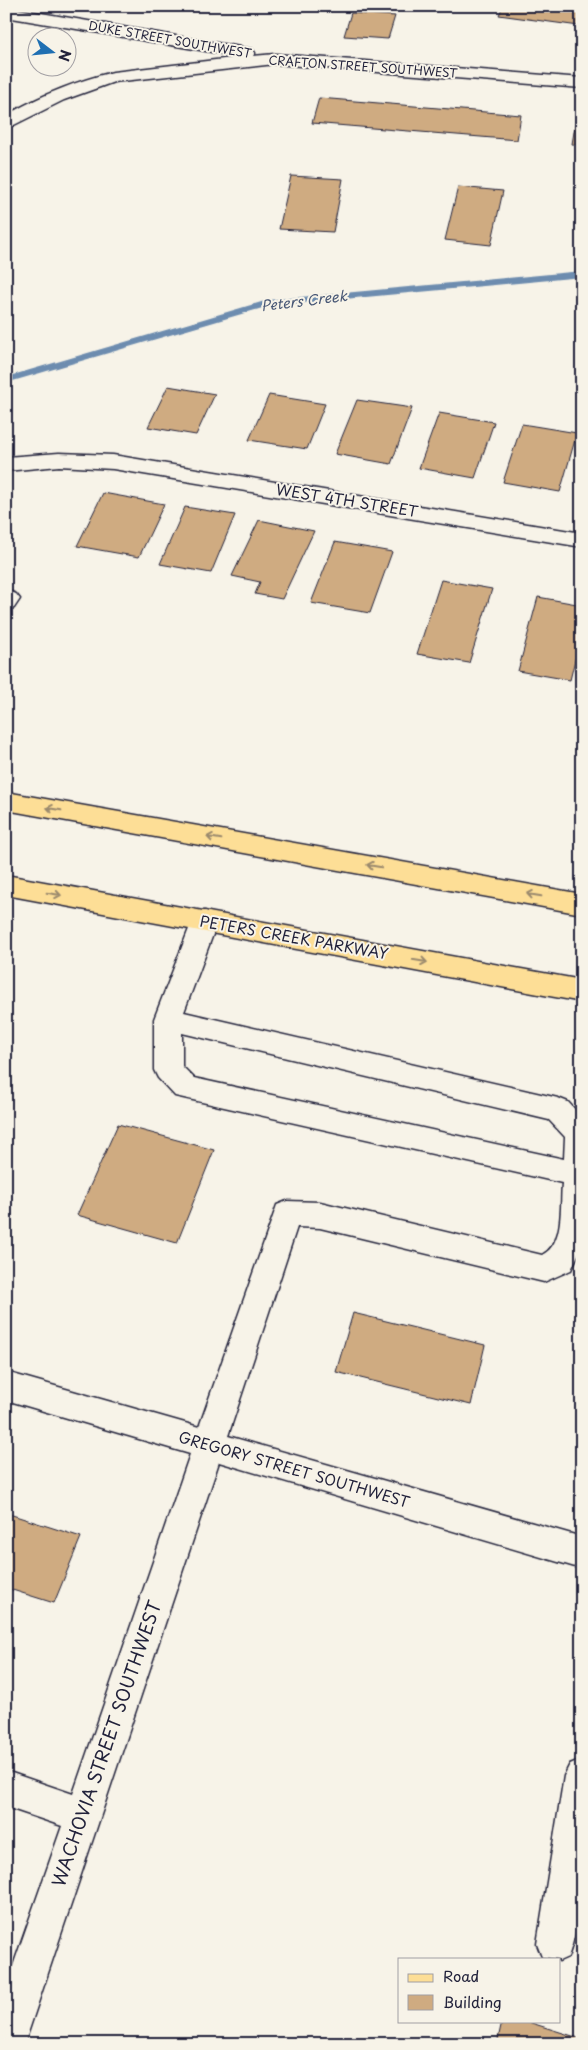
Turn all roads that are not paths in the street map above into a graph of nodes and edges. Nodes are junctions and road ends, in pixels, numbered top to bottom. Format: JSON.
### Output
{"nodes":[{"id":1,"x":6,"y":12,"type":"edge"},
{"id":2,"x":275,"y":59,"type":"junction"},
{"id":3,"x":582,"y":83,"type":"edge"},
{"id":4,"x":6,"y":124,"type":"edge"},
{"id":5,"x":6,"y":464,"type":"edge"},
{"id":6,"x":582,"y":540,"type":"edge"},
{"id":7,"x":6,"y":598,"type":"edge"},
{"id":8,"x":6,"y":602,"type":"edge"},
{"id":9,"x":6,"y":801,"type":"edge"},
{"id":10,"x":6,"y":885,"type":"edge"},
{"id":11,"x":582,"y":904,"type":"edge"},
{"id":12,"x":205,"y":922,"type":"junction"},
{"id":13,"x":582,"y":991,"type":"edge"},
{"id":14,"x":168,"y":1019,"type":"junction"},
{"id":15,"x":577,"y":1174,"type":"junction"},
{"id":16,"x":6,"y":1386,"type":"edge"},
{"id":17,"x":208,"y":1446,"type":"junction"},
{"id":18,"x":582,"y":1552,"type":"edge"},
{"id":19,"x":582,"y":1776,"type":"edge"},
{"id":20,"x":6,"y":1789,"type":"edge"},
{"id":21,"x":83,"y":1815,"type":"junction"},
{"id":22,"x":554,"y":1944,"type":"dead end"},
{"id":23,"x":6,"y":2042,"type":"edge"}],
"edges":[{"from":1,"to":2,"type":"street","name":"DUKE STREET SOUTHWEST"},
{"from":2,"to":3,"type":"street","name":"CRAFTON STREET SOUTHWEST"},
{"from":2,"to":4,"type":"street","name":"CRAFTON STREET SOUTHWEST"},
{"from":5,"to":6,"type":"street","name":"WEST 4TH STREET"},
{"from":7,"to":8,"type":"street"},
{"from":11,"to":9,"type":"main road","one_way":true},
{"from":10,"to":12,"type":"main road","name":"PETERS CREEK PARKWAY","one_way":true},
{"from":12,"to":13,"type":"main road","name":"PETERS CREEK PARKWAY","one_way":true},
{"from":12,"to":14,"type":"street"},
{"from":14,"to":15,"type":"street"},
{"from":14,"to":15,"type":"street"},
{"from":15,"to":17,"type":"street","name":"WACHOVIA STREET SOUTHWEST"},
{"from":16,"to":17,"type":"street","name":"GREGORY STREET SOUTHWEST"},
{"from":17,"to":18,"type":"street","name":"GREGORY STREET SOUTHWEST"},
{"from":17,"to":21,"type":"street","name":"WACHOVIA STREET SOUTHWEST"},
{"from":19,"to":22,"type":"street"},
{"from":20,"to":21,"type":"street"},
{"from":21,"to":23,"type":"street","name":"WACHOVIA STREET SOUTHWEST"}]}
